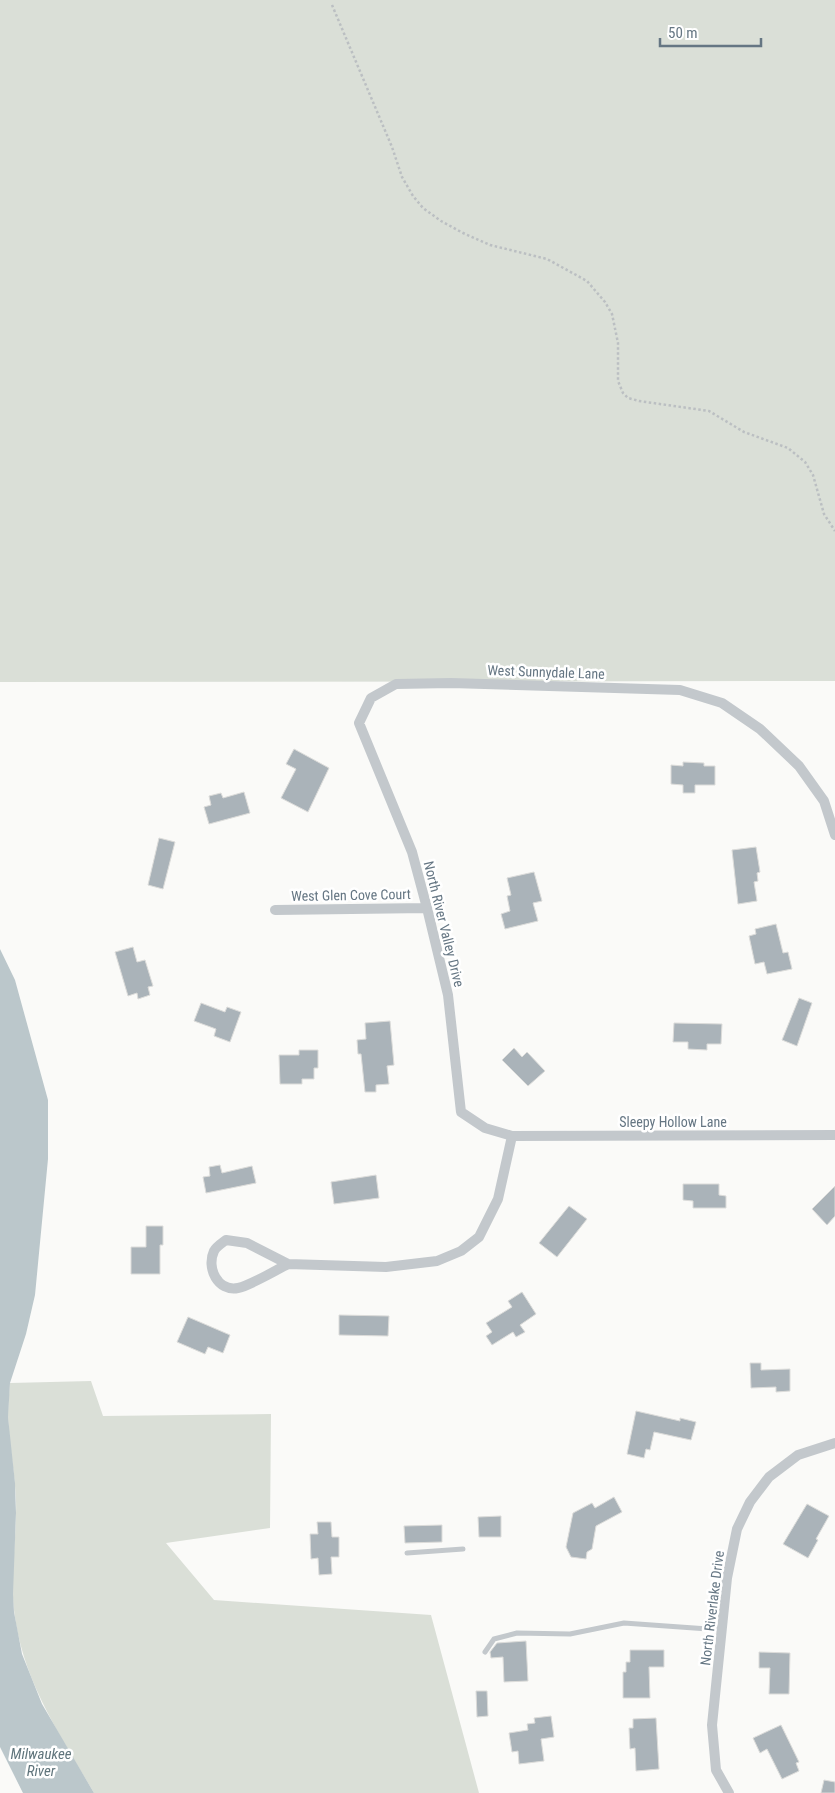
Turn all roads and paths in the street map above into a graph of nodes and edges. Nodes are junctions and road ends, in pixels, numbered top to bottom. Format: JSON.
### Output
{"nodes":[{"id":1,"x":332,"y":5,"type":"dead end"},
{"id":2,"x":835,"y":531,"type":"edge"},
{"id":3,"x":371,"y":698,"type":"joint"},
{"id":4,"x":835,"y":835,"type":"edge"},
{"id":5,"x":427,"y":908,"type":"junction"},
{"id":6,"x":275,"y":910,"type":"dead end"},
{"id":7,"x":835,"y":1135,"type":"edge"},
{"id":8,"x":512,"y":1136,"type":"junction"},
{"id":9,"x":288,"y":1264,"type":"junction"},
{"id":10,"x":835,"y":1443,"type":"edge"},
{"id":11,"x":463,"y":1550,"type":"dead end"},
{"id":12,"x":407,"y":1553,"type":"dead end"},
{"id":13,"x":722,"y":1630,"type":"junction"},
{"id":14,"x":485,"y":1652,"type":"dead end"},
{"id":15,"x":729,"y":1793,"type":"edge"}],
"edges":[{"from":1,"to":2,"type":"path"},
{"from":3,"to":4,"type":"street","name":"West Sunnydale Lane"},
{"from":3,"to":5,"type":"street","name":"North River Valley Drive"},
{"from":5,"to":6,"type":"street","name":"West Glen Cove Court"},
{"from":5,"to":8,"type":"street","name":"North River Valley Drive"},
{"from":7,"to":8,"type":"street","name":"Sleepy Hollow Lane"},
{"from":8,"to":9,"type":"street"},
{"from":9,"to":9,"type":"street"},
{"from":10,"to":13,"type":"street","name":"North Riverlake Drive"},
{"from":11,"to":12,"type":"lane"},
{"from":13,"to":14,"type":"lane"},
{"from":13,"to":15,"type":"street","name":"North Riverlake Drive"}]}
